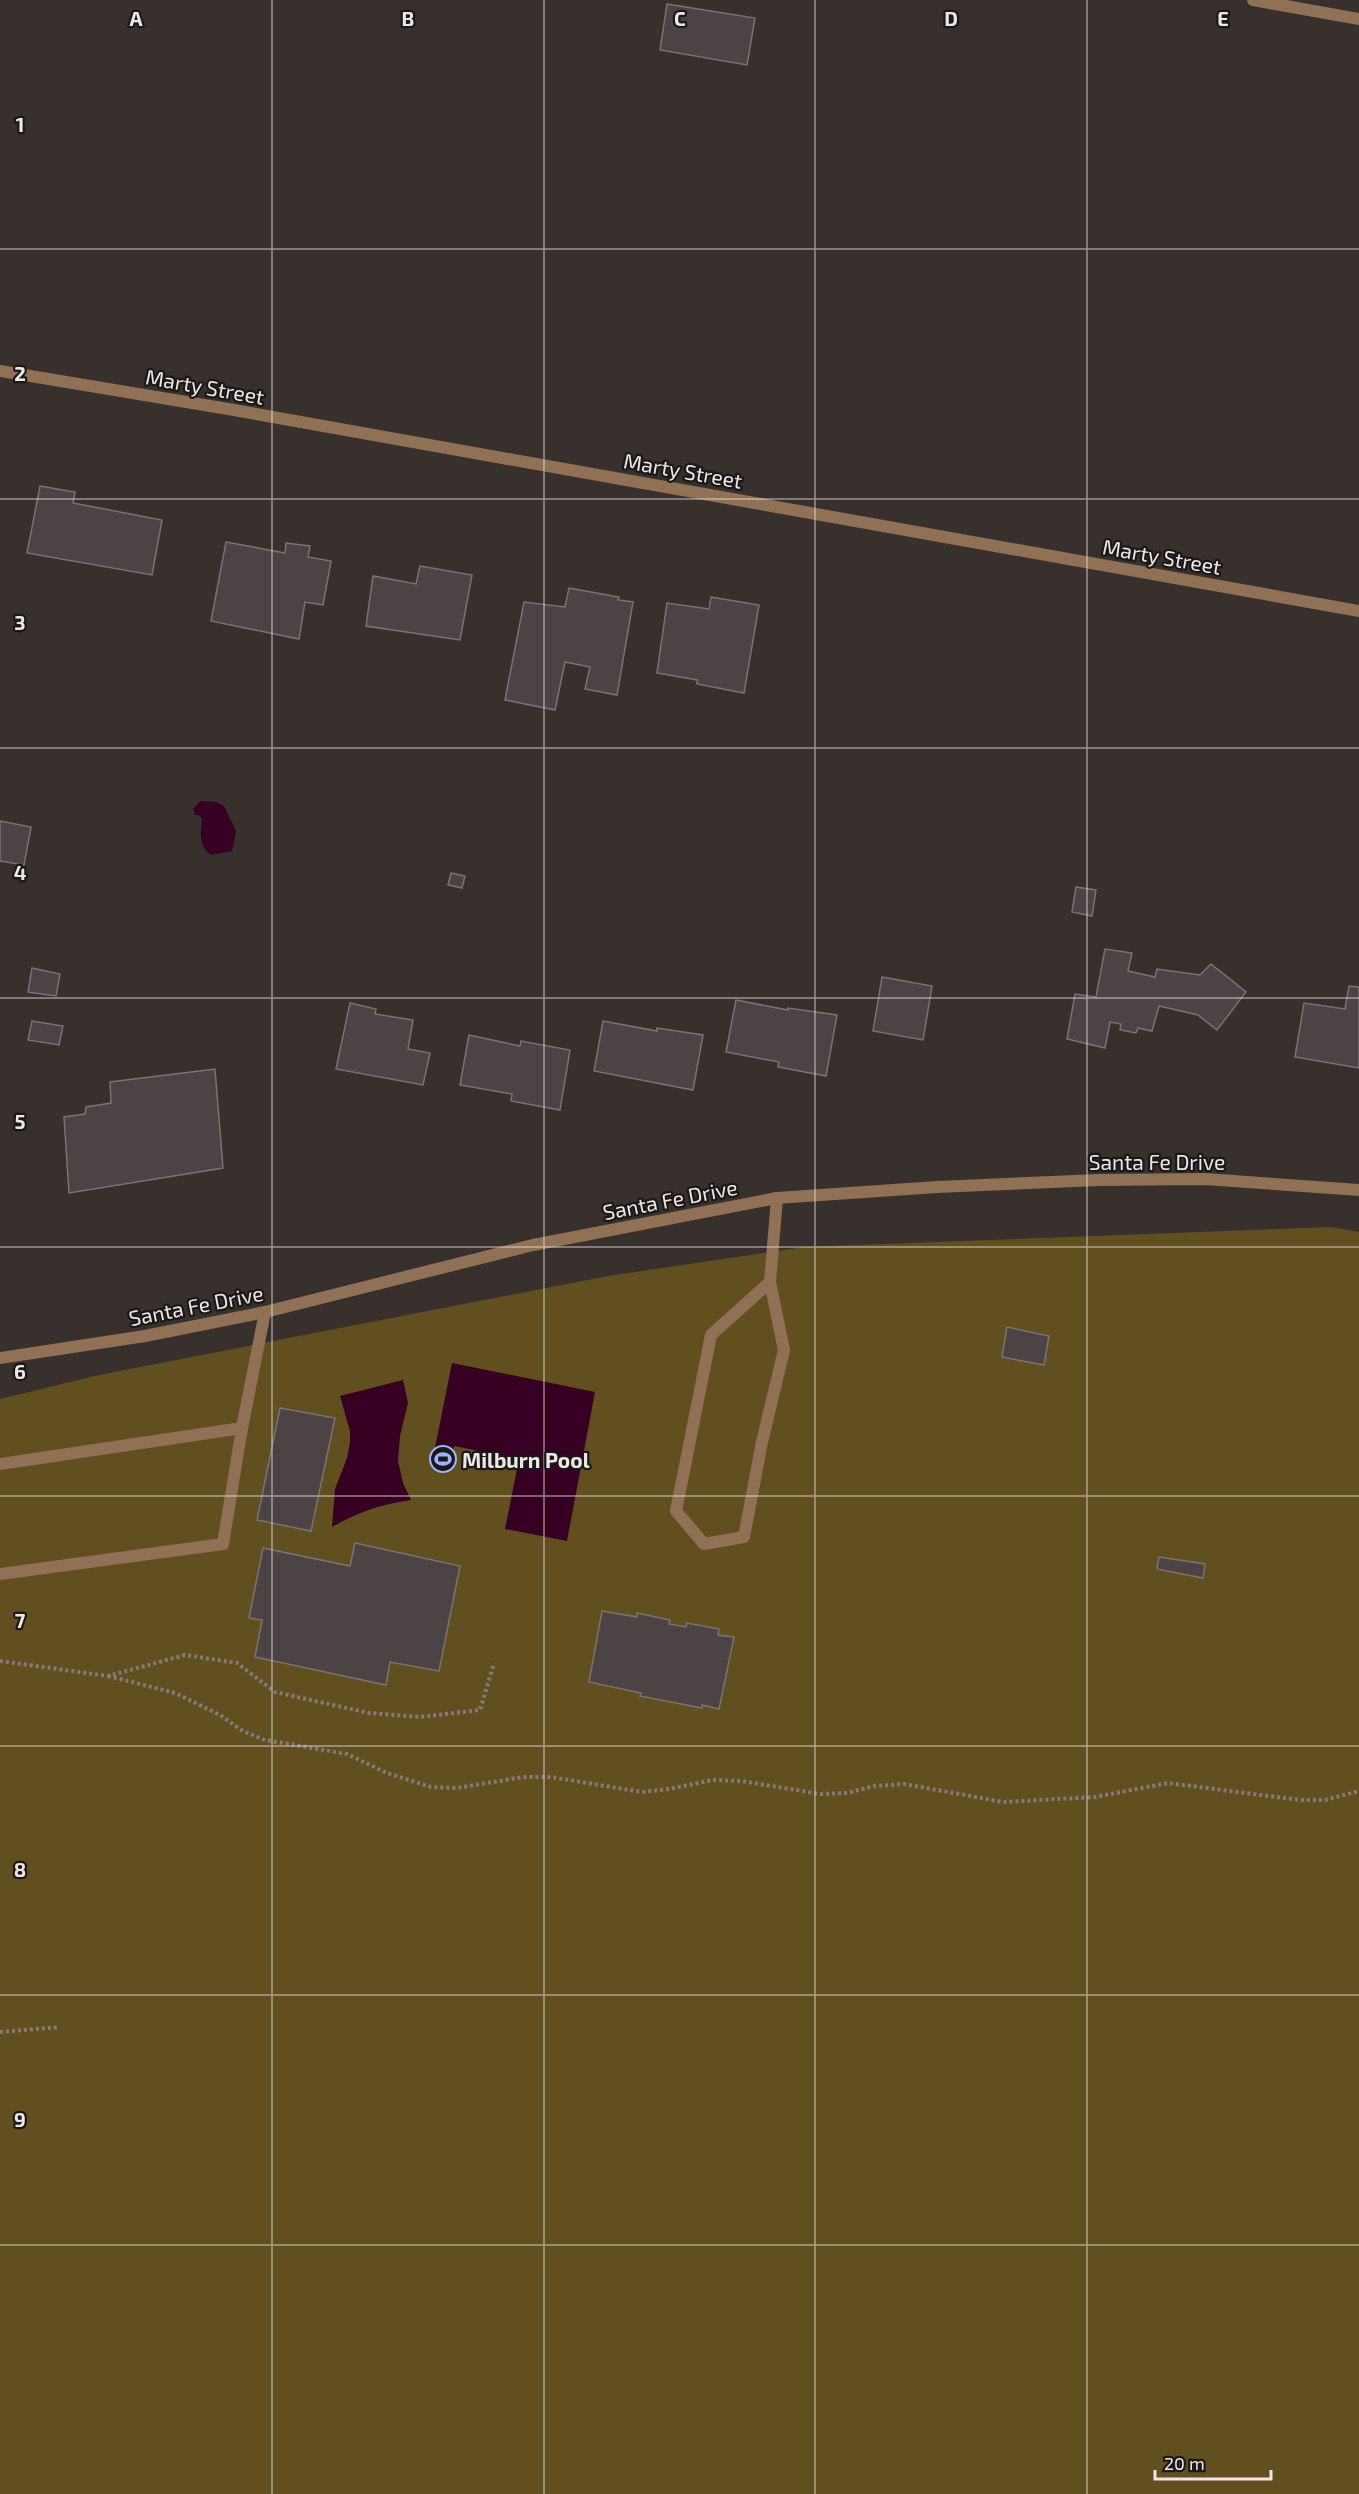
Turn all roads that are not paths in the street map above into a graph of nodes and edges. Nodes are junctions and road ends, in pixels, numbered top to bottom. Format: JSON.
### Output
{"nodes":[{"id":1,"x":1253,"y":0,"type":"edge"},
{"id":2,"x":1359,"y":19,"type":"edge"},
{"id":3,"x":0,"y":371,"type":"edge"},
{"id":4,"x":1359,"y":611,"type":"edge"},
{"id":5,"x":1359,"y":1190,"type":"edge"},
{"id":6,"x":777,"y":1198,"type":"junction"},
{"id":7,"x":770,"y":1282,"type":"junction"},
{"id":8,"x":265,"y":1312,"type":"junction"},
{"id":9,"x":0,"y":1358,"type":"edge"},
{"id":10,"x":242,"y":1428,"type":"junction"},
{"id":11,"x":0,"y":1464,"type":"edge"},
{"id":12,"x":0,"y":1574,"type":"edge"}],
"edges":[{"from":1,"to":2,"type":"street"},
{"from":3,"to":4,"type":"street","name":"Marty Street"},
{"from":5,"to":6,"type":"street","name":"Santa Fe Drive"},
{"from":6,"to":7,"type":"street"},
{"from":6,"to":8,"type":"street","name":"Santa Fe Drive"},
{"from":7,"to":7,"type":"street"},
{"from":8,"to":9,"type":"street","name":"Santa Fe Drive"},
{"from":8,"to":10,"type":"street"},
{"from":10,"to":11,"type":"street"},
{"from":10,"to":12,"type":"street"}]}
